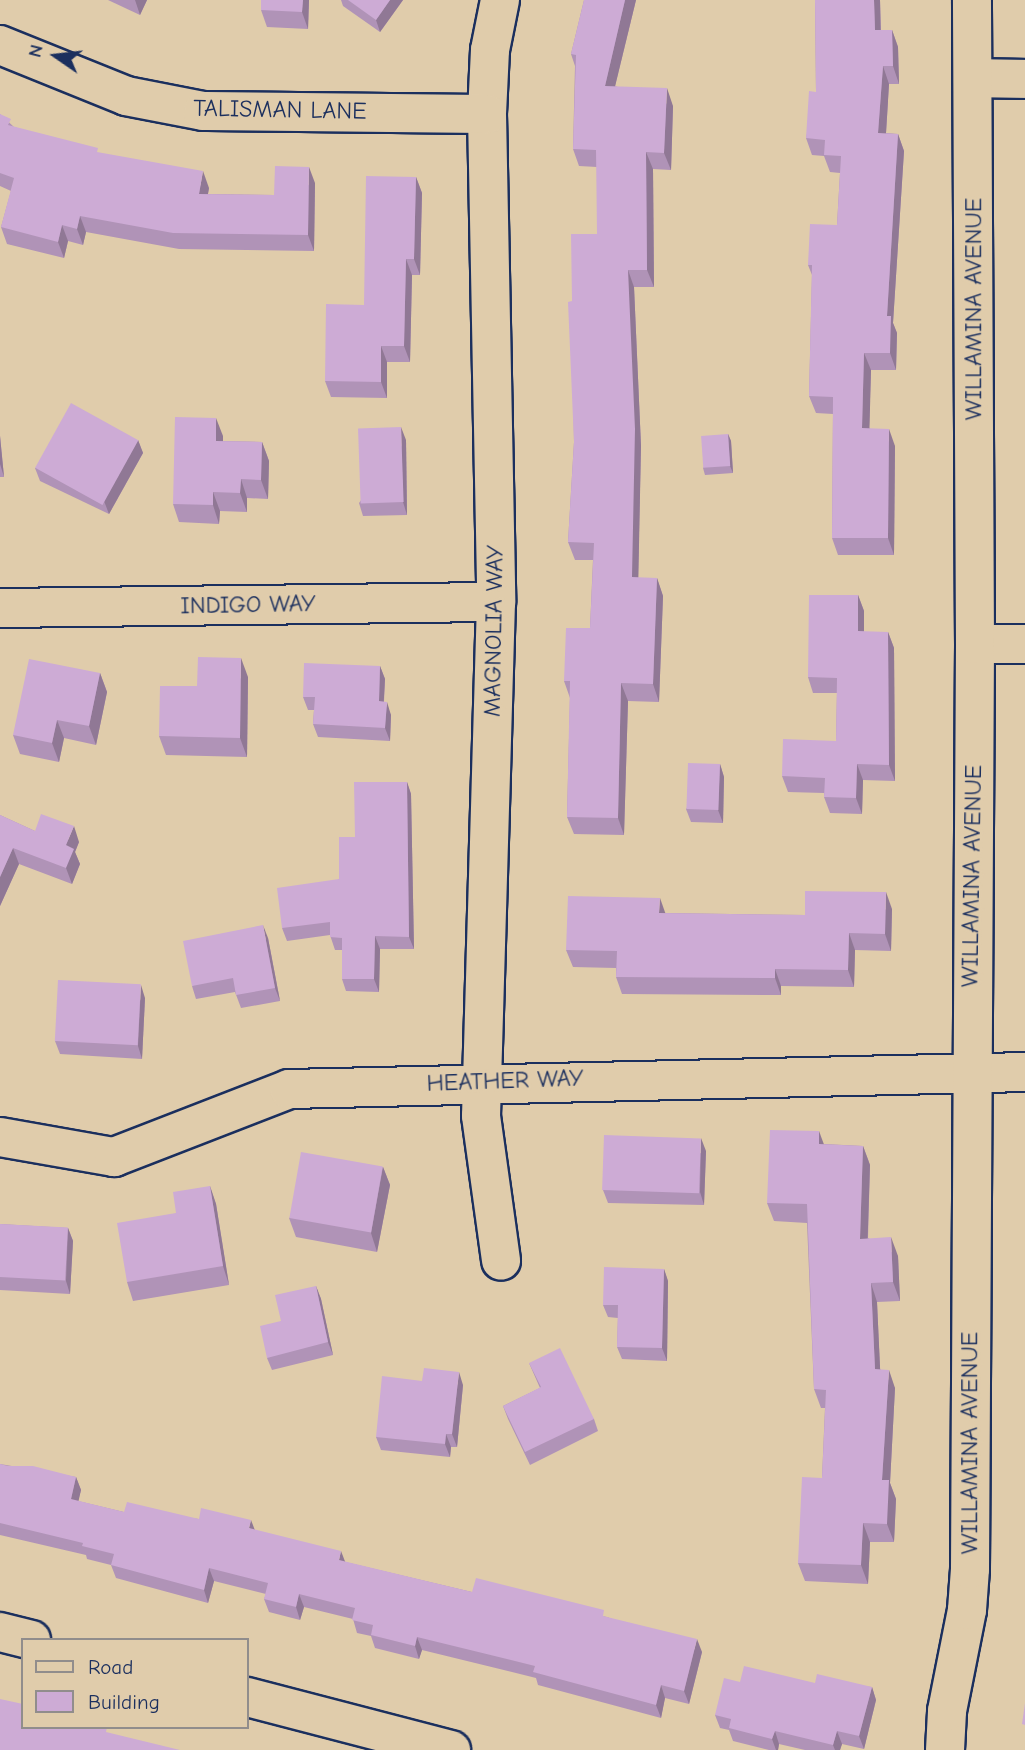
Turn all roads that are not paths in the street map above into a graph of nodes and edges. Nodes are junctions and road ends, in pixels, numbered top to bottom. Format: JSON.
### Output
{"nodes":[{"id":1,"x":500,"y":0,"type":"edge"},
{"id":2,"x":972,"y":0,"type":"edge"},
{"id":3,"x":0,"y":45,"type":"edge"},
{"id":4,"x":973,"y":78,"type":"junction"},
{"id":5,"x":1025,"y":79,"type":"edge"},
{"id":6,"x":487,"y":114,"type":"junction"},
{"id":7,"x":496,"y":602,"type":"junction"},
{"id":8,"x":0,"y":608,"type":"edge"},
{"id":9,"x":975,"y":644,"type":"junction"},
{"id":10,"x":1025,"y":644,"type":"edge"},
{"id":11,"x":970,"y":1072,"type":"junction"},
{"id":12,"x":1025,"y":1072,"type":"edge"},
{"id":13,"x":484,"y":1081,"type":"junction"},
{"id":14,"x":0,"y":1137,"type":"edge"},
{"id":15,"x":501,"y":1261,"type":"dead end"},
{"id":16,"x":0,"y":1632,"type":"edge"},
{"id":17,"x":23,"y":1638,"type":"edge"},
{"id":18,"x":248,"y":1696,"type":"edge"},
{"id":19,"x":390,"y":1742,"type":"edge"},
{"id":20,"x":451,"y":1750,"type":"edge"},
{"id":21,"x":945,"y":1750,"type":"edge"}],
"edges":[{"from":1,"to":6,"type":"street","name":"MAGNOLIA WAY"},
{"from":2,"to":4,"type":"street","name":"WILLAMINA AVENUE"},
{"from":3,"to":6,"type":"street","name":"TALISMAN LANE"},
{"from":4,"to":5,"type":"street"},
{"from":4,"to":9,"type":"street","name":"WILLAMINA AVENUE"},
{"from":6,"to":7,"type":"street","name":"MAGNOLIA WAY"},
{"from":7,"to":8,"type":"street","name":"INDIGO WAY"},
{"from":7,"to":13,"type":"street","name":"MAGNOLIA WAY"},
{"from":9,"to":10,"type":"street"},
{"from":9,"to":11,"type":"street","name":"WILLAMINA AVENUE"},
{"from":11,"to":12,"type":"street","name":"HEATHER WAY"},
{"from":11,"to":13,"type":"street","name":"HEATHER WAY"},
{"from":11,"to":21,"type":"street","name":"WILLAMINA AVENUE"},
{"from":13,"to":14,"type":"street","name":"HEATHER WAY"},
{"from":13,"to":15,"type":"street","name":"MAGNOLIA WAY"},
{"from":16,"to":17,"type":"street"},
{"from":18,"to":19,"type":"street"},
{"from":19,"to":20,"type":"street"}]}
